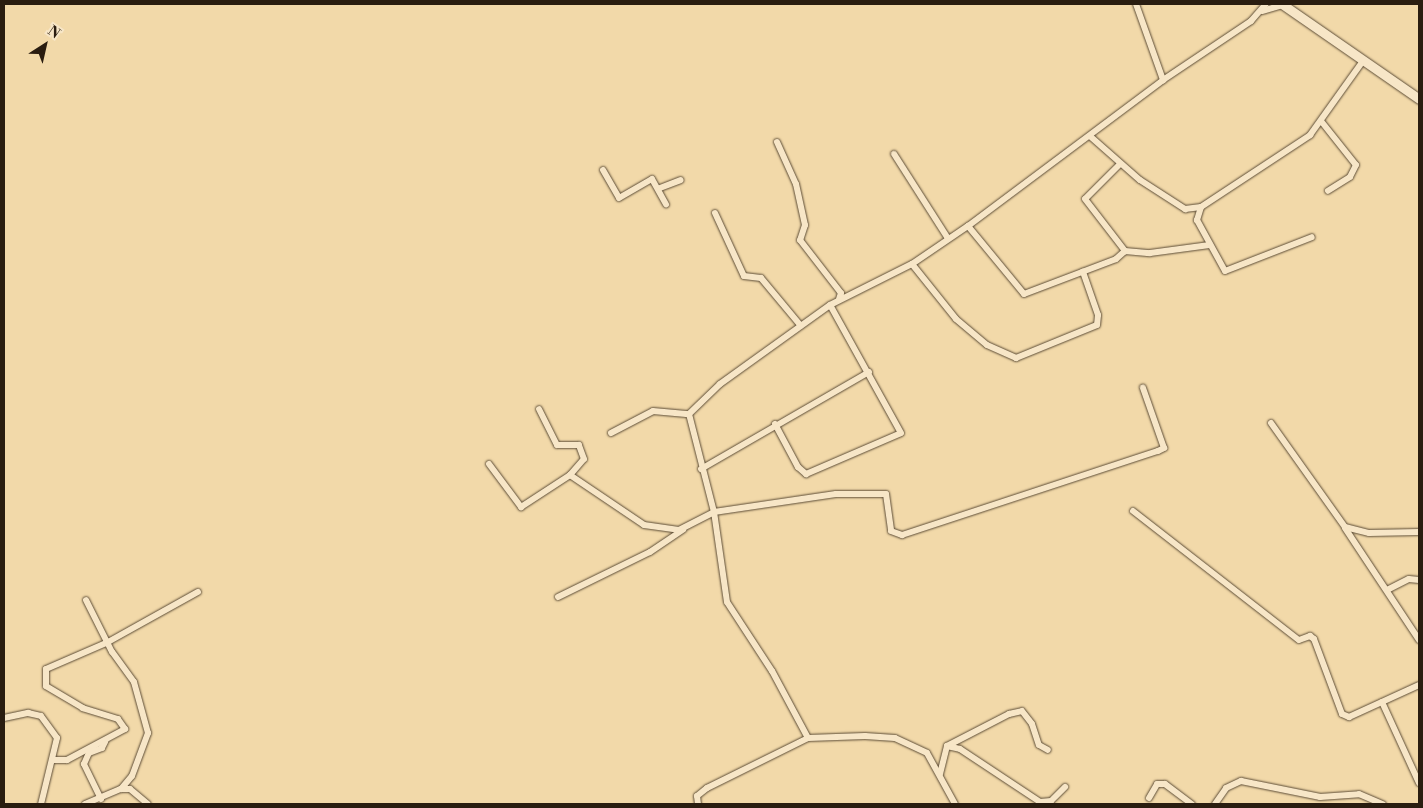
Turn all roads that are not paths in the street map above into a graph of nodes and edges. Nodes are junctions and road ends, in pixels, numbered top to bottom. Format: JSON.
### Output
{"nodes":[{"id":1,"x":1136,"y":4,"type":"edge"},
{"id":2,"x":1266,"y":4,"type":"edge"},
{"id":3,"x":1283,"y":5,"type":"edge"},
{"id":4,"x":1261,"y":12,"type":"junction"},
{"id":5,"x":1363,"y":61,"type":"junction"},
{"id":6,"x":1163,"y":80,"type":"junction"},
{"id":7,"x":1419,"y":99,"type":"edge"},
{"id":8,"x":1321,"y":121,"type":"junction"},
{"id":9,"x":1091,"y":137,"type":"junction"},
{"id":10,"x":777,"y":142,"type":"dead end"},
{"id":11,"x":894,"y":154,"type":"dead end"},
{"id":12,"x":1120,"y":164,"type":"junction"},
{"id":13,"x":603,"y":170,"type":"dead end"},
{"id":14,"x":681,"y":180,"type":"dead end"},
{"id":15,"x":660,"y":188,"type":"junction"},
{"id":16,"x":1328,"y":191,"type":"dead end"},
{"id":17,"x":666,"y":204,"type":"dead end"},
{"id":18,"x":1201,"y":207,"type":"junction"},
{"id":19,"x":715,"y":213,"type":"dead end"},
{"id":20,"x":968,"y":226,"type":"junction"},
{"id":21,"x":947,"y":237,"type":"junction"},
{"id":22,"x":1312,"y":237,"type":"dead end"},
{"id":23,"x":1209,"y":245,"type":"junction"},
{"id":24,"x":1125,"y":251,"type":"junction"},
{"id":25,"x":912,"y":264,"type":"junction"},
{"id":26,"x":1083,"y":272,"type":"junction"},
{"id":27,"x":839,"y":299,"type":"junction"},
{"id":28,"x":830,"y":306,"type":"junction"},
{"id":29,"x":801,"y":326,"type":"junction"},
{"id":30,"x":869,"y":372,"type":"junction"},
{"id":31,"x":1142,"y":388,"type":"dead end"},
{"id":32,"x":539,"y":408,"type":"dead end"},
{"id":33,"x":689,"y":414,"type":"junction"},
{"id":34,"x":1271,"y":423,"type":"dead end"},
{"id":35,"x":775,"y":424,"type":"junction"},
{"id":36,"x":611,"y":433,"type":"dead end"},
{"id":37,"x":489,"y":464,"type":"dead end"},
{"id":38,"x":701,"y":468,"type":"junction"},
{"id":39,"x":570,"y":475,"type":"junction"},
{"id":40,"x":1133,"y":511,"type":"dead end"},
{"id":41,"x":714,"y":512,"type":"junction"},
{"id":42,"x":1345,"y":527,"type":"junction"},
{"id":43,"x":683,"y":530,"type":"junction"},
{"id":44,"x":1419,"y":532,"type":"edge"},
{"id":45,"x":1419,"y":580,"type":"edge"},
{"id":46,"x":1389,"y":589,"type":"junction"},
{"id":47,"x":198,"y":592,"type":"dead end"},
{"id":48,"x":558,"y":597,"type":"dead end"},
{"id":49,"x":86,"y":600,"type":"dead end"},
{"id":50,"x":1419,"y":640,"type":"edge"},
{"id":51,"x":108,"y":642,"type":"junction"},
{"id":52,"x":1419,"y":685,"type":"edge"},
{"id":53,"x":1382,"y":702,"type":"junction"},
{"id":54,"x":4,"y":718,"type":"edge"},
{"id":55,"x":808,"y":738,"type":"junction"},
{"id":56,"x":105,"y":742,"type":"junction"},
{"id":57,"x":947,"y":746,"type":"junction"},
{"id":58,"x":1048,"y":750,"type":"dead end"},
{"id":59,"x":54,"y":760,"type":"junction"},
{"id":60,"x":939,"y":780,"type":"junction"},
{"id":61,"x":1419,"y":783,"type":"edge"},
{"id":62,"x":1065,"y":787,"type":"dead end"},
{"id":63,"x":121,"y":789,"type":"junction"},
{"id":64,"x":1149,"y":798,"type":"dead end"},
{"id":65,"x":101,"y":799,"type":"junction"},
{"id":66,"x":40,"y":804,"type":"edge"},
{"id":67,"x":85,"y":804,"type":"edge"},
{"id":68,"x":148,"y":804,"type":"edge"},
{"id":69,"x":698,"y":804,"type":"edge"},
{"id":70,"x":955,"y":804,"type":"edge"},
{"id":71,"x":1192,"y":804,"type":"edge"},
{"id":72,"x":1215,"y":804,"type":"edge"},
{"id":73,"x":1383,"y":804,"type":"edge"}],
"edges":[{"from":1,"to":6,"type":"street"},
{"from":2,"to":4,"type":"street"},
{"from":3,"to":4,"type":"street"},
{"from":3,"to":5,"type":"street"},
{"from":4,"to":6,"type":"street"},
{"from":5,"to":7,"type":"street"},
{"from":5,"to":8,"type":"street"},
{"from":6,"to":9,"type":"street"},
{"from":8,"to":16,"type":"street"},
{"from":8,"to":18,"type":"street"},
{"from":9,"to":12,"type":"street"},
{"from":9,"to":20,"type":"street"},
{"from":10,"to":27,"type":"street"},
{"from":11,"to":21,"type":"street"},
{"from":12,"to":18,"type":"street"},
{"from":12,"to":24,"type":"street"},
{"from":13,"to":15,"type":"street"},
{"from":14,"to":15,"type":"street"},
{"from":15,"to":17,"type":"street"},
{"from":18,"to":23,"type":"street"},
{"from":19,"to":29,"type":"street"},
{"from":20,"to":21,"type":"street"},
{"from":20,"to":26,"type":"street"},
{"from":21,"to":25,"type":"street"},
{"from":22,"to":23,"type":"street"},
{"from":23,"to":24,"type":"street"},
{"from":24,"to":26,"type":"street"},
{"from":25,"to":26,"type":"street"},
{"from":25,"to":27,"type":"street"},
{"from":27,"to":28,"type":"street"},
{"from":28,"to":29,"type":"street"},
{"from":28,"to":30,"type":"street"},
{"from":29,"to":33,"type":"street"},
{"from":30,"to":35,"type":"street"},
{"from":30,"to":35,"type":"street"},
{"from":31,"to":41,"type":"street"},
{"from":32,"to":39,"type":"street"},
{"from":33,"to":36,"type":"street"},
{"from":33,"to":38,"type":"street"},
{"from":34,"to":42,"type":"street"},
{"from":35,"to":38,"type":"street"},
{"from":37,"to":39,"type":"street"},
{"from":38,"to":41,"type":"street"},
{"from":39,"to":43,"type":"street"},
{"from":40,"to":53,"type":"street"},
{"from":41,"to":43,"type":"street"},
{"from":41,"to":55,"type":"street"},
{"from":42,"to":44,"type":"street"},
{"from":42,"to":46,"type":"street"},
{"from":43,"to":48,"type":"street"},
{"from":45,"to":46,"type":"street"},
{"from":46,"to":50,"type":"street"},
{"from":47,"to":51,"type":"street"},
{"from":49,"to":51,"type":"street"},
{"from":51,"to":56,"type":"street"},
{"from":51,"to":63,"type":"street"},
{"from":52,"to":53,"type":"street"},
{"from":53,"to":61,"type":"street"},
{"from":54,"to":59,"type":"street"},
{"from":55,"to":60,"type":"street"},
{"from":55,"to":69,"type":"street"},
{"from":56,"to":59,"type":"street"},
{"from":56,"to":65,"type":"street"},
{"from":57,"to":58,"type":"street"},
{"from":57,"to":60,"type":"street"},
{"from":57,"to":62,"type":"street"},
{"from":59,"to":66,"type":"street"},
{"from":60,"to":70,"type":"street"},
{"from":63,"to":65,"type":"street"},
{"from":63,"to":68,"type":"street"},
{"from":64,"to":71,"type":"street"},
{"from":65,"to":67,"type":"street"},
{"from":72,"to":73,"type":"street"}]}
